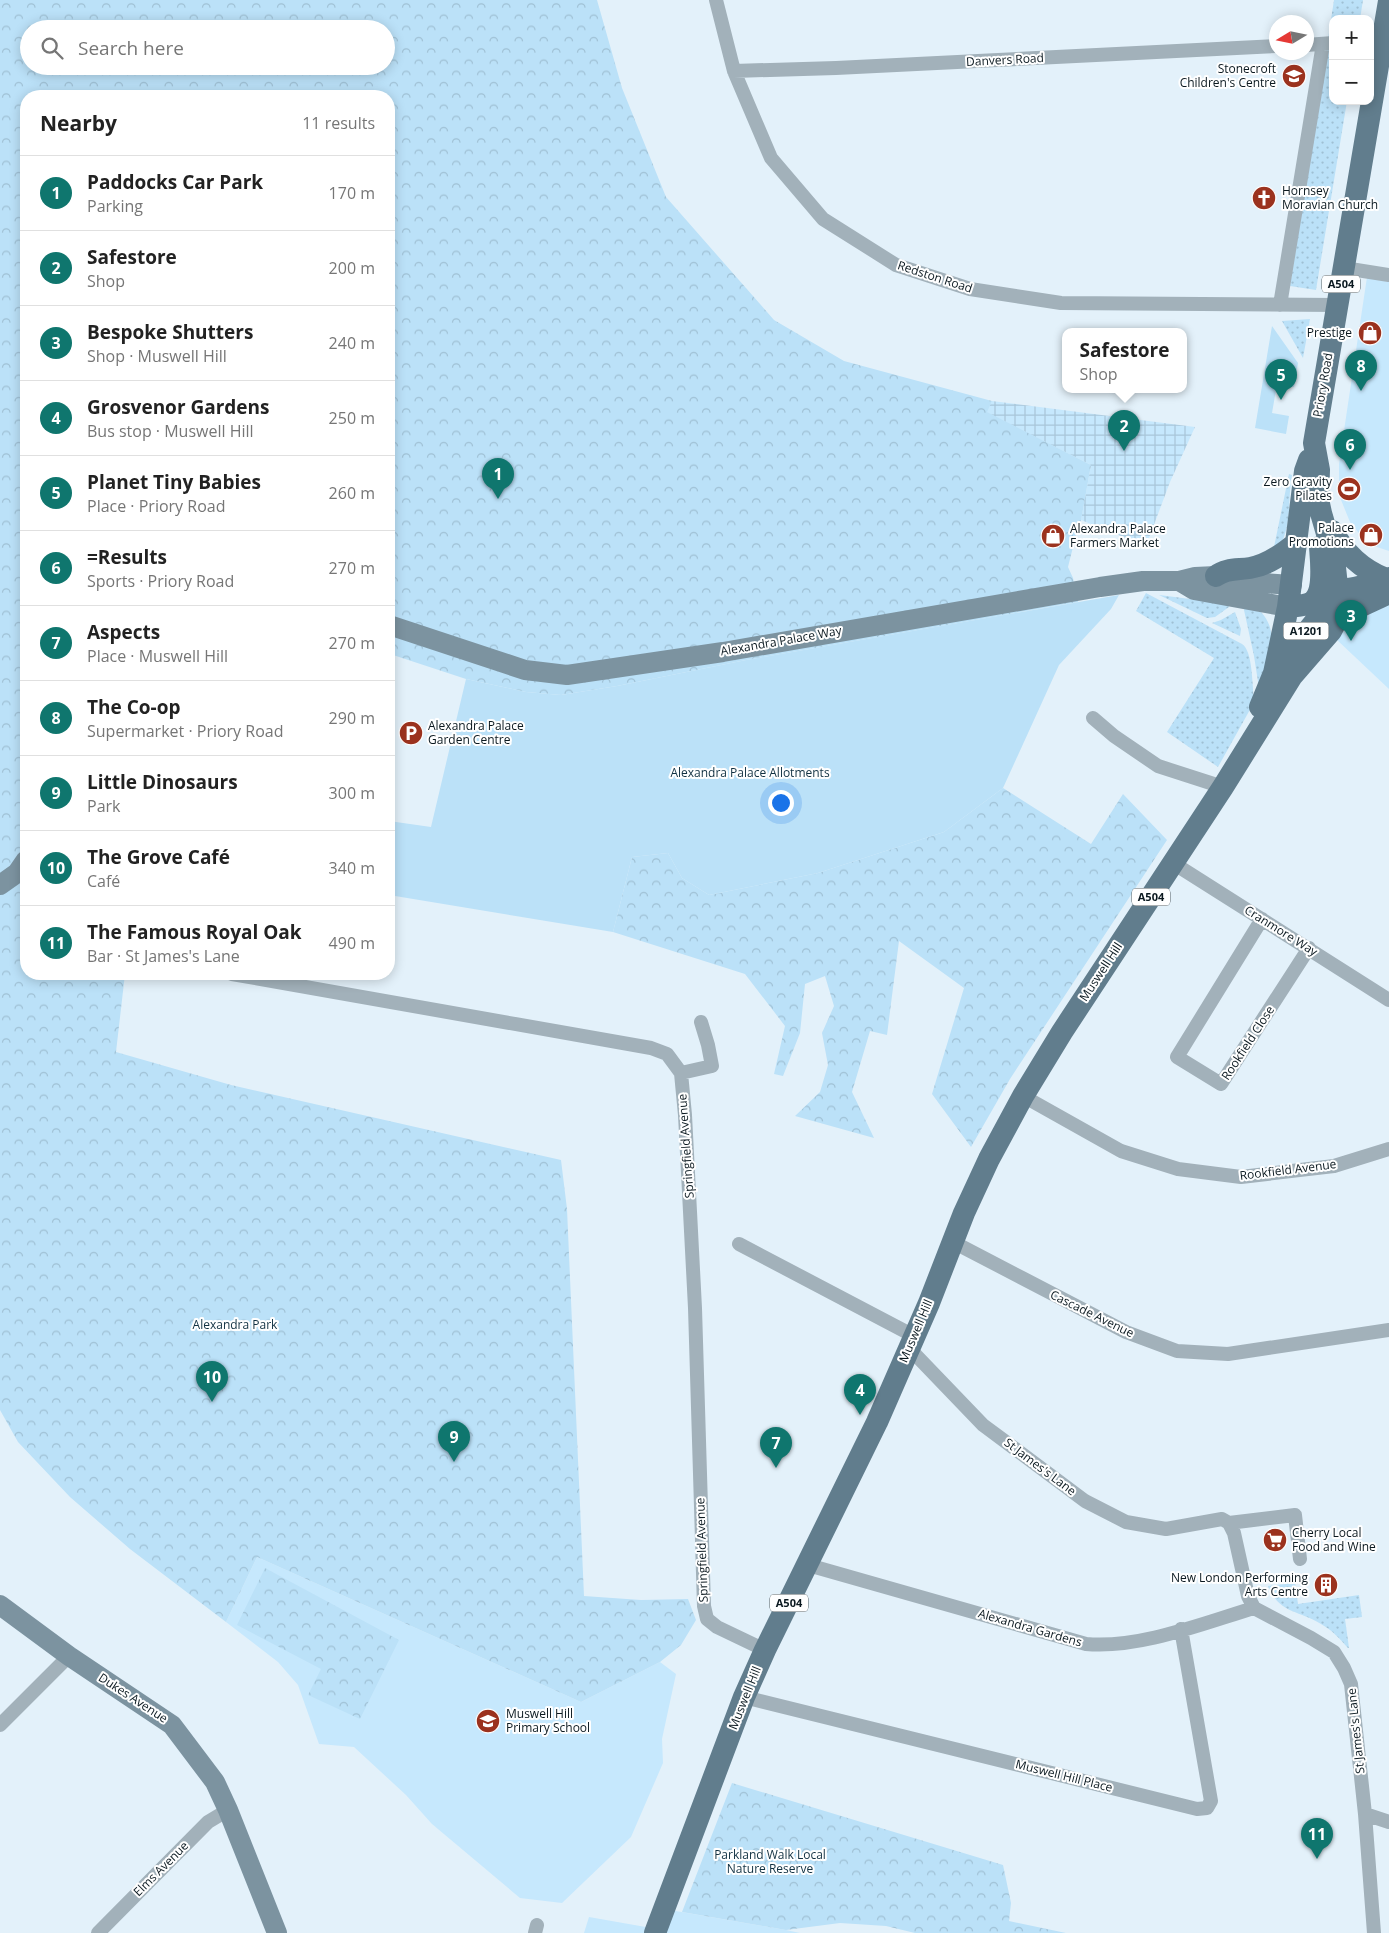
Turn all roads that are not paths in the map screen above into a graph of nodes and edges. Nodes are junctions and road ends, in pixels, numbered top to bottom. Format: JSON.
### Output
{"nodes":[{"id":1,"x":716,"y":0,"type":"edge"},
{"id":2,"x":1389,"y":1,"type":"edge"},
{"id":3,"x":1376,"y":42,"type":"edge"},
{"id":4,"x":1314,"y":44,"type":"edge"},
{"id":5,"x":1328,"y":44,"type":"edge"},
{"id":6,"x":1269,"y":46,"type":"edge"},
{"id":7,"x":734,"y":71,"type":"junction"},
{"id":8,"x":1344,"y":268,"type":"junction"},
{"id":9,"x":1389,"y":275,"type":"edge"},
{"id":10,"x":1280,"y":305,"type":"junction"},
{"id":11,"x":1336,"y":305,"type":"junction"},
{"id":12,"x":1314,"y":443,"type":"junction"},
{"id":13,"x":1321,"y":513,"type":"junction"},
{"id":14,"x":1297,"y":542,"type":"junction"},
{"id":15,"x":1216,"y":576,"type":"junction"},
{"id":16,"x":1179,"y":581,"type":"junction"},
{"id":17,"x":1388,"y":583,"type":"edge"},
{"id":18,"x":1330,"y":590,"type":"junction"},
{"id":19,"x":1290,"y":596,"type":"junction"},
{"id":20,"x":1330,"y":614,"type":"junction"},
{"id":21,"x":395,"y":627,"type":"edge"},
{"id":22,"x":1274,"y":672,"type":"junction"},
{"id":23,"x":1094,"y":718,"type":"dead end"},
{"id":24,"x":1239,"y":762,"type":"junction"},
{"id":25,"x":1223,"y":787,"type":"junction"},
{"id":26,"x":1173,"y":863,"type":"junction"},
{"id":27,"x":20,"y":869,"type":"edge"},
{"id":28,"x":0,"y":885,"type":"edge"},
{"id":29,"x":1262,"y":919,"type":"junction"},
{"id":30,"x":1309,"y":948,"type":"junction"},
{"id":31,"x":266,"y":980,"type":"edge"},
{"id":32,"x":1389,"y":1000,"type":"edge"},
{"id":33,"x":700,"y":1022,"type":"dead end"},
{"id":34,"x":681,"y":1073,"type":"junction"},
{"id":35,"x":1023,"y":1096,"type":"junction"},
{"id":36,"x":1389,"y":1149,"type":"edge"},
{"id":37,"x":953,"y":1242,"type":"junction"},
{"id":38,"x":739,"y":1244,"type":"dead end"},
{"id":39,"x":1389,"y":1330,"type":"edge"},
{"id":40,"x":912,"y":1342,"type":"junction"},
{"id":41,"x":1229,"y":1523,"type":"junction"},
{"id":42,"x":1300,"y":1559,"type":"dead end"},
{"id":43,"x":808,"y":1565,"type":"junction"},
{"id":44,"x":0,"y":1605,"type":"edge"},
{"id":45,"x":1254,"y":1608,"type":"junction"},
{"id":46,"x":1181,"y":1629,"type":"junction"},
{"id":47,"x":765,"y":1650,"type":"junction"},
{"id":48,"x":69,"y":1656,"type":"junction"},
{"id":49,"x":744,"y":1697,"type":"junction"},
{"id":50,"x":0,"y":1725,"type":"edge"},
{"id":51,"x":228,"y":1810,"type":"junction"},
{"id":52,"x":1365,"y":1814,"type":"junction"},
{"id":53,"x":1389,"y":1822,"type":"edge"},
{"id":54,"x":98,"y":1933,"type":"edge"},
{"id":55,"x":277,"y":1933,"type":"edge"},
{"id":56,"x":655,"y":1933,"type":"edge"},
{"id":57,"x":1374,"y":1933,"type":"edge"}],
"edges":[{"from":1,"to":7,"type":"street","name":"Redston Road"},
{"from":2,"to":3,"type":"main road","name":"Priory Road","number":"A504"},
{"from":3,"to":8,"type":"main road","name":"Priory Road","number":"A504"},
{"from":4,"to":5,"type":"street"},
{"from":5,"to":10,"type":"street"},
{"from":6,"to":7,"type":"street","name":"Danvers Road"},
{"from":7,"to":10,"type":"street","name":"Redston Road"},
{"from":8,"to":9,"type":"street"},
{"from":8,"to":11,"type":"main road","name":"Priory Road","number":"A504"},
{"from":10,"to":11,"type":"street","name":"Redston Road"},
{"from":11,"to":12,"type":"main road","name":"Priory Road","number":"A504"},
{"from":12,"to":13,"type":"main road","name":"Priory Road","number":"A504"},
{"from":12,"to":14,"type":"main road","name":"Muswell Hill","number":"A504"},
{"from":13,"to":17,"type":"main road"},
{"from":13,"to":18,"type":"main road","name":"Priory Road","number":"A504"},
{"from":14,"to":15,"type":"main road"},
{"from":14,"to":19,"type":"main road","name":"Muswell Hill","number":"A504"},
{"from":15,"to":16,"type":"street","name":"Alexandra Palace Way"},
{"from":15,"to":19,"type":"street","name":"Alexandra Palace Way"},
{"from":16,"to":19,"type":"street","name":"Alexandra Palace Way"},
{"from":16,"to":21,"type":"street","name":"Alexandra Palace Way"},
{"from":17,"to":18,"type":"main road"},
{"from":17,"to":20,"type":"main road","number":"A1201"},
{"from":18,"to":19,"type":"main road"},
{"from":18,"to":20,"type":"main road","number":"A504"},
{"from":19,"to":20,"type":"main road"},
{"from":19,"to":22,"type":"main road","name":"Muswell Hill","number":"A504"},
{"from":20,"to":22,"type":"main road","number":"A1201"},
{"from":20,"to":24,"type":"main road","name":"Muswell Hill","number":"A504"},
{"from":22,"to":24,"type":"main road","name":"Muswell Hill","number":"A504"},
{"from":23,"to":25,"type":"street"},
{"from":24,"to":25,"type":"main road","name":"Muswell Hill","number":"A504"},
{"from":25,"to":26,"type":"main road","name":"Muswell Hill","number":"A504"},
{"from":26,"to":29,"type":"street","name":"Cranmore Way"},
{"from":26,"to":35,"type":"main road","name":"Muswell Hill","number":"A504"},
{"from":27,"to":28,"type":"street"},
{"from":29,"to":30,"type":"street","name":"Cranmore Way"},
{"from":29,"to":30,"type":"street","name":"Rookfield Close"},
{"from":30,"to":32,"type":"street","name":"Cranmore Way"},
{"from":31,"to":34,"type":"street"},
{"from":33,"to":34,"type":"street"},
{"from":34,"to":47,"type":"street","name":"Springfield Avenue"},
{"from":35,"to":36,"type":"street","name":"Rookfield Avenue"},
{"from":35,"to":37,"type":"main road","name":"Muswell Hill","number":"A504"},
{"from":37,"to":39,"type":"street","name":"Cascade Avenue"},
{"from":37,"to":40,"type":"main road","name":"Muswell Hill","number":"A504"},
{"from":38,"to":40,"type":"street","name":"St James's Lane"},
{"from":40,"to":41,"type":"street","name":"St James's Lane"},
{"from":40,"to":43,"type":"main road","name":"Muswell Hill","number":"A504"},
{"from":41,"to":42,"type":"street","name":"St James's Lane"},
{"from":41,"to":45,"type":"street"},
{"from":43,"to":46,"type":"street","name":"Alexandra Gardens"},
{"from":43,"to":47,"type":"main road","name":"Muswell Hill","number":"A504"},
{"from":44,"to":48,"type":"street","name":"Dukes Avenue"},
{"from":45,"to":46,"type":"street","name":"Alexandra Gardens"},
{"from":45,"to":52,"type":"street","name":"St James's Lane"},
{"from":46,"to":49,"type":"street","name":"Muswell Hill Place"},
{"from":47,"to":49,"type":"main road","name":"Muswell Hill","number":"A504"},
{"from":48,"to":50,"type":"street"},
{"from":48,"to":51,"type":"street","name":"Dukes Avenue"},
{"from":49,"to":56,"type":"main road","name":"Muswell Hill","number":"A504"},
{"from":51,"to":54,"type":"street","name":"Elms Avenue"},
{"from":51,"to":55,"type":"street","name":"Dukes Avenue"},
{"from":52,"to":53,"type":"street"},
{"from":52,"to":57,"type":"street","name":"St James's Lane"}]}
